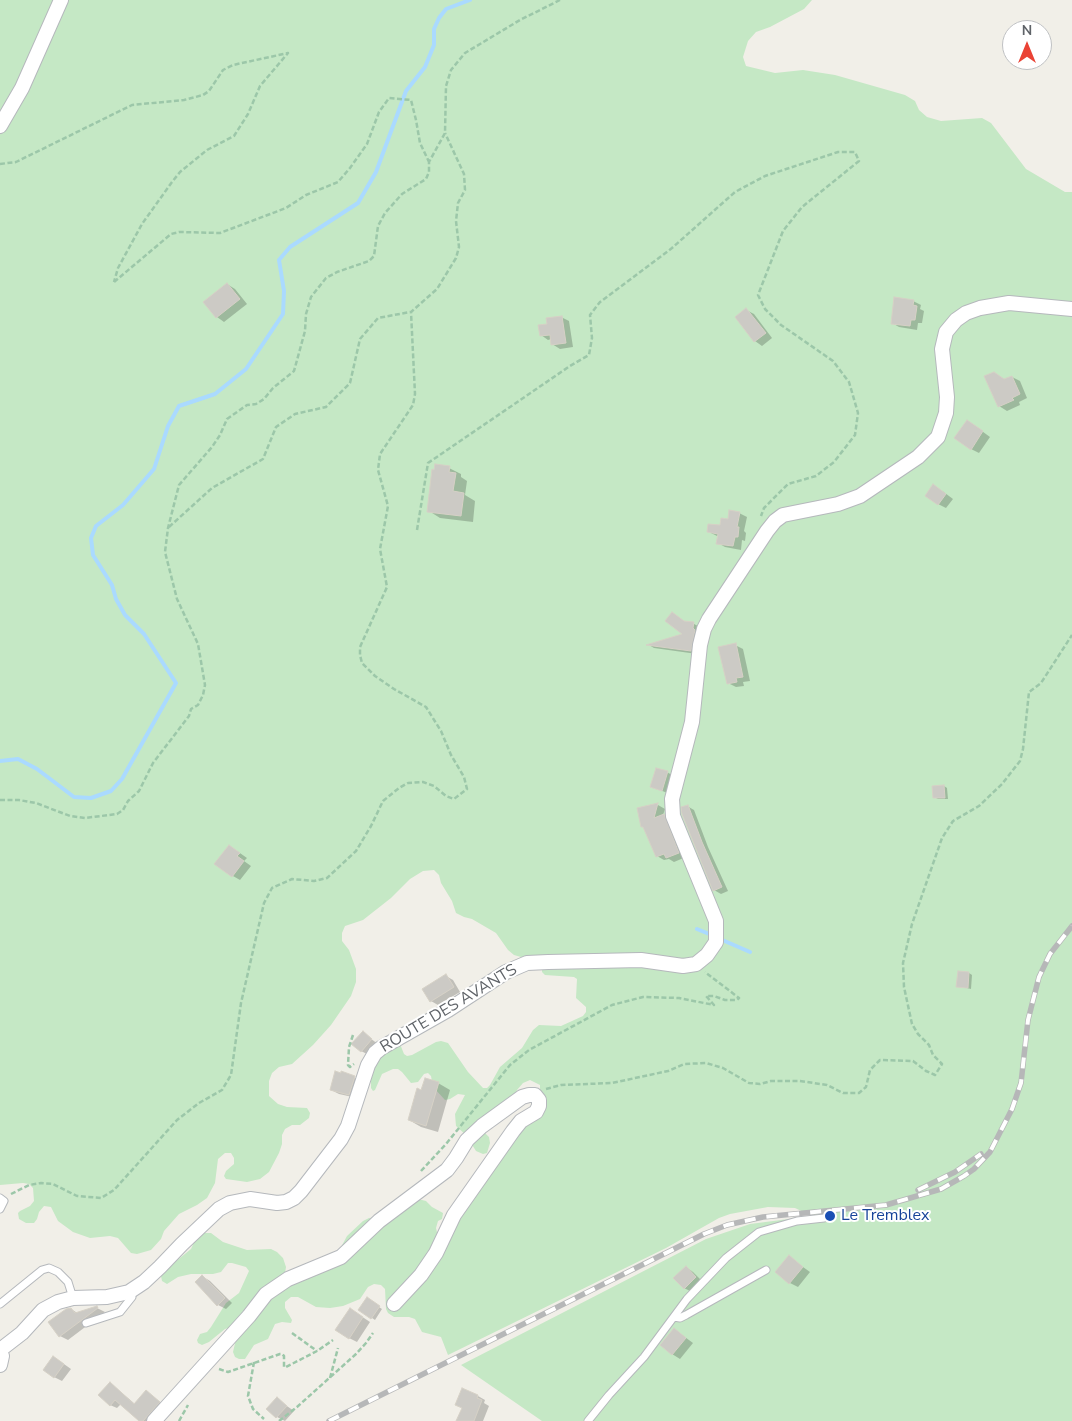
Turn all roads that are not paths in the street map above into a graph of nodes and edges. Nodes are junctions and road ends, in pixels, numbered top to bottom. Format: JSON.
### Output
{"nodes":[{"id":1,"x":61,"y":0,"type":"edge"},
{"id":2,"x":0,"y":126,"type":"edge"},
{"id":3,"x":1072,"y":308,"type":"edge"},
{"id":4,"x":1,"y":1198,"type":"edge"},
{"id":5,"x":0,"y":1209,"type":"edge"},
{"id":6,"x":824,"y":1218,"type":"dead end"},
{"id":7,"x":766,"y":1270,"type":"dead end"},
{"id":8,"x":129,"y":1292,"type":"junction"},
{"id":9,"x":73,"y":1298,"type":"junction"},
{"id":10,"x":0,"y":1304,"type":"edge"},
{"id":11,"x":394,"y":1304,"type":"dead end"},
{"id":12,"x":674,"y":1317,"type":"junction"},
{"id":13,"x":86,"y":1323,"type":"dead end"},
{"id":14,"x":0,"y":1350,"type":"edge"},
{"id":15,"x":0,"y":1364,"type":"edge"},
{"id":16,"x":154,"y":1421,"type":"edge"},
{"id":17,"x":588,"y":1421,"type":"edge"}],
"edges":[{"from":1,"to":2,"type":"street"},
{"from":3,"to":8,"type":"street","name":"ROUTE DES AVANTS"},
{"from":4,"to":5,"type":"lane"},
{"from":6,"to":12,"type":"lane"},
{"from":7,"to":12,"type":"lane"},
{"from":8,"to":9,"type":"street","name":"ROUTE DES AVANTS"},
{"from":8,"to":13,"type":"lane"},
{"from":9,"to":10,"type":"lane"},
{"from":9,"to":14,"type":"street","name":"ROUTE DES AVANTS"},
{"from":11,"to":16,"type":"street"},
{"from":12,"to":17,"type":"lane"},
{"from":14,"to":15,"type":"street"}]}
